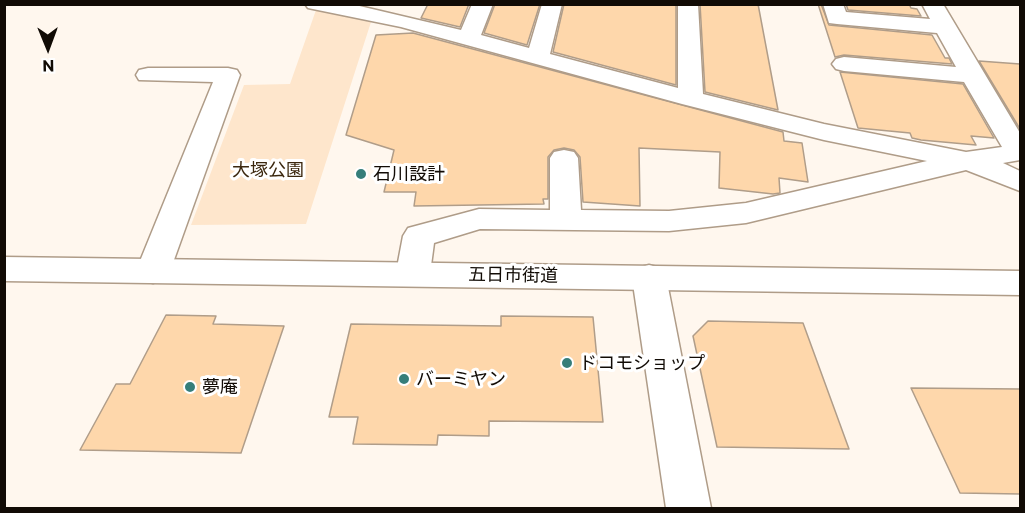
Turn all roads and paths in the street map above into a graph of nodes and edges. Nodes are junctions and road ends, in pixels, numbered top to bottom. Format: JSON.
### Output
{"nodes":[{"id":1,"x":315,"y":4,"type":"edge"},
{"id":2,"x":483,"y":4,"type":"edge"},
{"id":3,"x":552,"y":4,"type":"edge"},
{"id":4,"x":688,"y":4,"type":"edge"},
{"id":5,"x":833,"y":4,"type":"edge"},
{"id":6,"x":932,"y":4,"type":"edge"},
{"id":7,"x":945,"y":27,"type":"junction"},
{"id":8,"x":469,"y":37,"type":"junction"},
{"id":9,"x":538,"y":56,"type":"junction"},
{"id":10,"x":844,"y":64,"type":"dead end"},
{"id":11,"x":148,"y":75,"type":"dead end"},
{"id":12,"x":973,"y":76,"type":"junction"},
{"id":13,"x":691,"y":99,"type":"junction"},
{"id":14,"x":1020,"y":152,"type":"edge"},
{"id":15,"x":564,"y":158,"type":"dead end"},
{"id":16,"x":966,"y":161,"type":"junction"},
{"id":17,"x":1020,"y":182,"type":"edge"},
{"id":18,"x":566,"y":220,"type":"junction"},
{"id":19,"x":4,"y":269,"type":"edge"},
{"id":20,"x":153,"y":271,"type":"junction"},
{"id":21,"x":413,"y":273,"type":"junction"},
{"id":22,"x":649,"y":277,"type":"junction"},
{"id":23,"x":1020,"y":283,"type":"edge"},
{"id":24,"x":689,"y":508,"type":"edge"}],
"edges":[{"from":1,"to":8,"type":"street"},
{"from":2,"to":8,"type":"street"},
{"from":3,"to":9,"type":"street"},
{"from":4,"to":13,"type":"street"},
{"from":5,"to":7,"type":"street"},
{"from":6,"to":7,"type":"street"},
{"from":7,"to":12,"type":"street"},
{"from":8,"to":9,"type":"street"},
{"from":9,"to":13,"type":"street"},
{"from":10,"to":12,"type":"street"},
{"from":11,"to":20,"type":"street"},
{"from":12,"to":14,"type":"street"},
{"from":13,"to":16,"type":"street"},
{"from":14,"to":16,"type":"street"},
{"from":15,"to":18,"type":"street"},
{"from":16,"to":17,"type":"street"},
{"from":16,"to":18,"type":"street"},
{"from":18,"to":21,"type":"street"},
{"from":19,"to":20,"type":"street","name":"五日市街道"},
{"from":20,"to":21,"type":"street","name":"五日市街道"},
{"from":21,"to":22,"type":"street","name":"五日市街道"},
{"from":22,"to":23,"type":"street","name":"五日市街道"},
{"from":22,"to":24,"type":"street"}]}
